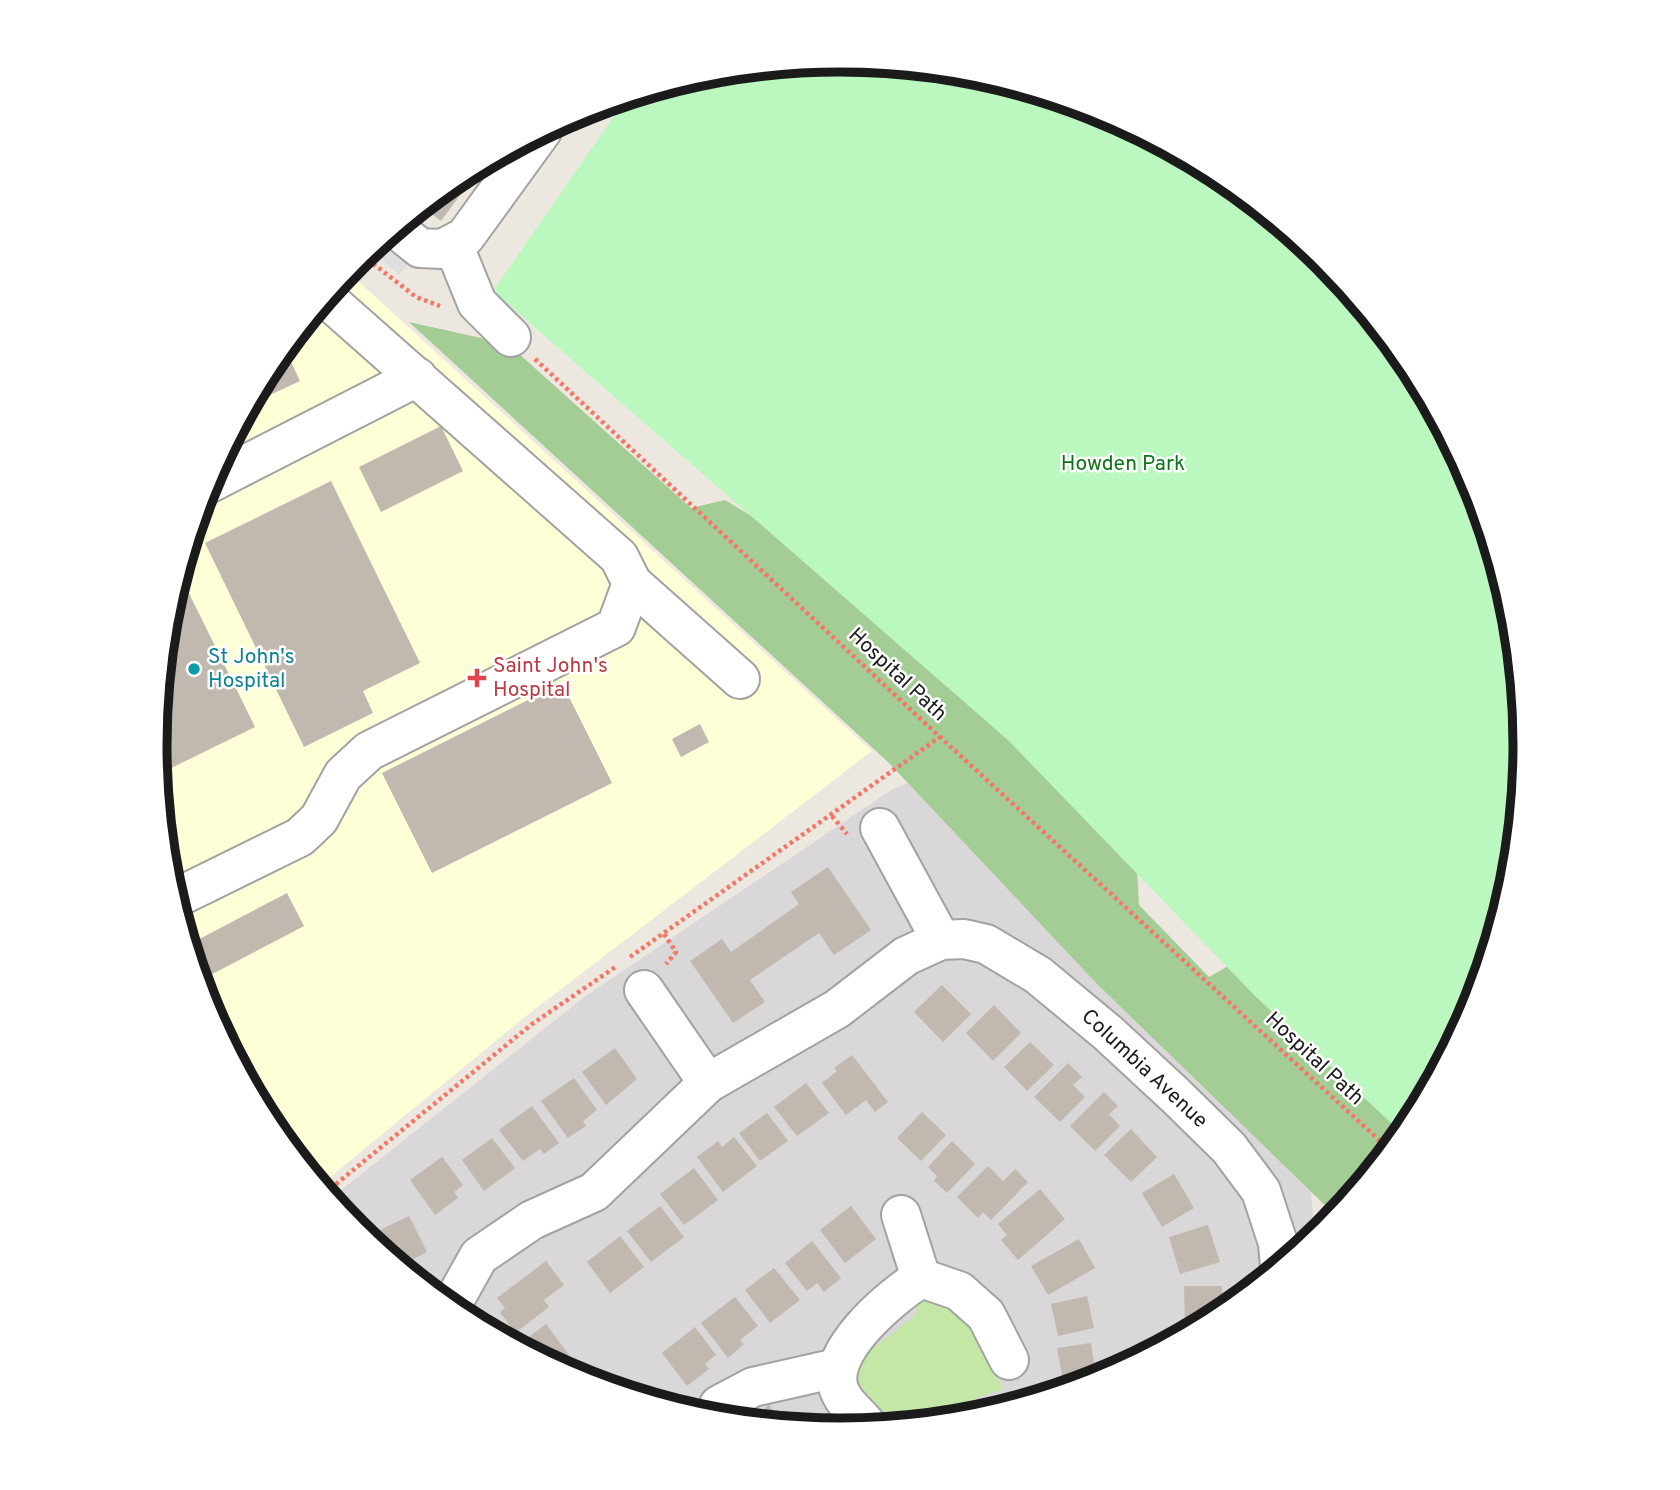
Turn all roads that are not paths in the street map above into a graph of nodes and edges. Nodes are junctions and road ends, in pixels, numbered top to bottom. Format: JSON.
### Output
{"nodes":[{"id":1,"x":528,"y":148,"type":"edge"},
{"id":2,"x":402,"y":234,"type":"edge"},
{"id":3,"x":453,"y":244,"type":"junction"},
{"id":4,"x":332,"y":303,"type":"edge"},
{"id":5,"x":511,"y":337,"type":"road end"},
{"id":6,"x":417,"y":377,"type":"junction"},
{"id":7,"x":223,"y":476,"type":"edge"},
{"id":8,"x":632,"y":583,"type":"junction"},
{"id":9,"x":740,"y":679,"type":"dead end"},
{"id":10,"x":880,"y":828,"type":"dead end"},
{"id":11,"x":184,"y":894,"type":"edge"},
{"id":12,"x":941,"y":940,"type":"junction"},
{"id":13,"x":643,"y":990,"type":"dead end"},
{"id":14,"x":708,"y":1083,"type":"junction"},
{"id":15,"x":901,"y":1215,"type":"dead end"},
{"id":16,"x":1279,"y":1255,"type":"edge"},
{"id":17,"x":921,"y":1278,"type":"junction"},
{"id":18,"x":456,"y":1298,"type":"edge"},
{"id":19,"x":1009,"y":1360,"type":"dead end"},
{"id":20,"x":837,"y":1367,"type":"junction"},
{"id":21,"x":719,"y":1405,"type":"dead end"},
{"id":22,"x":860,"y":1418,"type":"edge"}],
"edges":[{"from":1,"to":3,"type":"street"},
{"from":2,"to":3,"type":"street"},
{"from":3,"to":5,"type":"street"},
{"from":4,"to":6,"type":"street"},
{"from":6,"to":7,"type":"street"},
{"from":6,"to":8,"type":"street"},
{"from":8,"to":9,"type":"street"},
{"from":8,"to":11,"type":"street"},
{"from":10,"to":12,"type":"street"},
{"from":12,"to":14,"type":"street","name":"Columbia Avenue"},
{"from":12,"to":16,"type":"street","name":"Columbia Avenue"},
{"from":13,"to":14,"type":"street"},
{"from":14,"to":18,"type":"street","name":"Columbia Avenue"},
{"from":15,"to":17,"type":"street"},
{"from":17,"to":19,"type":"street"},
{"from":17,"to":20,"type":"street"},
{"from":20,"to":21,"type":"street"},
{"from":20,"to":22,"type":"street"}]}
